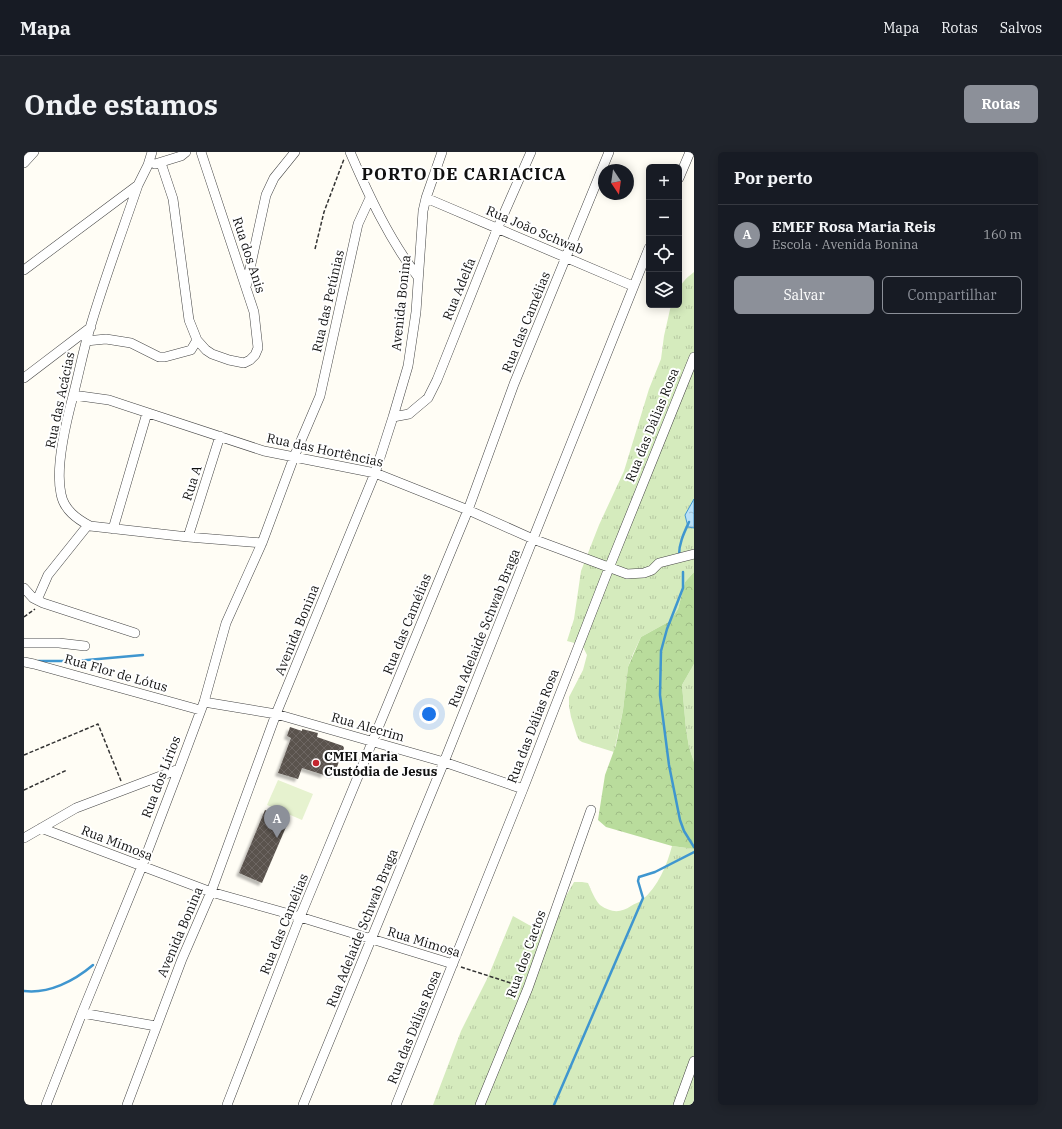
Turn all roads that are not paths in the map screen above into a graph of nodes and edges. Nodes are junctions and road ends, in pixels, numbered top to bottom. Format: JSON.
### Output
{"nodes":[{"id":1,"x":34,"y":152,"type":"edge"},
{"id":2,"x":152,"y":152,"type":"edge"},
{"id":3,"x":186,"y":152,"type":"edge"},
{"id":4,"x":201,"y":152,"type":"edge"},
{"id":5,"x":295,"y":152,"type":"edge"},
{"id":6,"x":442,"y":152,"type":"edge"},
{"id":7,"x":531,"y":152,"type":"edge"},
{"id":8,"x":609,"y":152,"type":"edge"},
{"id":9,"x":690,"y":152,"type":"edge"},
{"id":10,"x":347,"y":155,"type":"edge"},
{"id":11,"x":24,"y":163,"type":"edge"},
{"id":12,"x":161,"y":163,"type":"junction"},
{"id":13,"x":148,"y":165,"type":"junction"},
{"id":14,"x":682,"y":171,"type":"edge"},
{"id":15,"x":138,"y":185,"type":"junction"},
{"id":16,"x":370,"y":198,"type":"junction"},
{"id":17,"x":426,"y":198,"type":"junction"},
{"id":18,"x":498,"y":227,"type":"junction"},
{"id":19,"x":646,"y":255,"type":"edge"},
{"id":20,"x":566,"y":257,"type":"junction"},
{"id":21,"x":24,"y":270,"type":"edge"},
{"id":22,"x":418,"y":277,"type":"junction"},
{"id":23,"x":633,"y":286,"type":"junction"},
{"id":24,"x":246,"y":288,"type":"junction"},
{"id":25,"x":90,"y":327,"type":"junction"},
{"id":26,"x":197,"y":340,"type":"junction"},
{"id":27,"x":86,"y":341,"type":"junction"},
{"id":28,"x":694,"y":357,"type":"edge"},
{"id":29,"x":24,"y":378,"type":"edge"},
{"id":30,"x":73,"y":395,"type":"junction"},
{"id":31,"x":147,"y":413,"type":"junction"},
{"id":32,"x":393,"y":417,"type":"junction"},
{"id":33,"x":220,"y":436,"type":"junction"},
{"id":34,"x":294,"y":456,"type":"junction"},
{"id":35,"x":375,"y":473,"type":"junction"},
{"id":36,"x":468,"y":510,"type":"junction"},
{"id":37,"x":88,"y":525,"type":"junction"},
{"id":38,"x":113,"y":529,"type":"junction"},
{"id":39,"x":188,"y":537,"type":"junction"},
{"id":40,"x":533,"y":540,"type":"junction"},
{"id":41,"x":262,"y":543,"type":"junction"},
{"id":42,"x":694,"y":554,"type":"edge"},
{"id":43,"x":609,"y":568,"type":"junction"},
{"id":44,"x":24,"y":588,"type":"edge"},
{"id":45,"x":40,"y":601,"type":"junction"},
{"id":46,"x":135,"y":632,"type":"dead end"},
{"id":47,"x":24,"y":643,"type":"edge"},
{"id":48,"x":85,"y":646,"type":"dead end"},
{"id":49,"x":24,"y":662,"type":"edge"},
{"id":50,"x":202,"y":706,"type":"junction"},
{"id":51,"x":276,"y":714,"type":"junction"},
{"id":52,"x":373,"y":742,"type":"junction"},
{"id":53,"x":444,"y":762,"type":"junction"},
{"id":54,"x":179,"y":769,"type":"junction"},
{"id":55,"x":523,"y":789,"type":"junction"},
{"id":56,"x":591,"y":810,"type":"dead end"},
{"id":57,"x":41,"y":828,"type":"junction"},
{"id":58,"x":24,"y":838,"type":"edge"},
{"id":59,"x":142,"y":866,"type":"junction"},
{"id":60,"x":211,"y":892,"type":"junction"},
{"id":61,"x":300,"y":917,"type":"junction"},
{"id":62,"x":371,"y":940,"type":"junction"},
{"id":63,"x":453,"y":964,"type":"junction"},
{"id":64,"x":82,"y":1013,"type":"junction"},
{"id":65,"x":156,"y":1026,"type":"junction"},
{"id":66,"x":694,"y":1061,"type":"edge"},
{"id":67,"x":46,"y":1105,"type":"edge"},
{"id":68,"x":127,"y":1105,"type":"edge"},
{"id":69,"x":227,"y":1105,"type":"edge"},
{"id":70,"x":303,"y":1105,"type":"edge"},
{"id":71,"x":396,"y":1105,"type":"edge"},
{"id":72,"x":480,"y":1105,"type":"edge"},
{"id":73,"x":678,"y":1105,"type":"edge"}],
"edges":[{"from":1,"to":11,"type":"street"},
{"from":2,"to":13,"type":"street","name":"Rua das Acácias"},
{"from":3,"to":12,"type":"street"},
{"from":4,"to":24,"type":"street","name":"Rua dos Anis"},
{"from":5,"to":24,"type":"street"},
{"from":6,"to":17,"type":"street","name":"Avenida Bonina"},
{"from":7,"to":18,"type":"street","name":"Rua Adelfa"},
{"from":8,"to":20,"type":"street","name":"Rua das Camélias"},
{"from":9,"to":14,"type":"street"},
{"from":10,"to":16,"type":"street"},
{"from":12,"to":13,"type":"street"},
{"from":12,"to":26,"type":"street"},
{"from":13,"to":15,"type":"street","name":"Rua das Acácias"},
{"from":15,"to":21,"type":"street"},
{"from":15,"to":25,"type":"street","name":"Rua das Acácias"},
{"from":16,"to":22,"type":"street"},
{"from":16,"to":34,"type":"street","name":"Rua das Petúnias"},
{"from":17,"to":18,"type":"street","name":"Rua João Schwab"},
{"from":17,"to":22,"type":"street","name":"Avenida Bonina"},
{"from":18,"to":20,"type":"street","name":"Rua João Schwab"},
{"from":18,"to":32,"type":"street","name":"Rua Adelfa"},
{"from":19,"to":23,"type":"street","name":"Rua Adelaide Schwab Braga"},
{"from":20,"to":23,"type":"street","name":"Rua João Schwab"},
{"from":20,"to":36,"type":"street","name":"Rua das Camélias"},
{"from":22,"to":32,"type":"street","name":"Avenida Bonina"},
{"from":23,"to":40,"type":"street","name":"Rua Adelaide Schwab Braga"},
{"from":24,"to":26,"type":"street","name":"Rua dos Anis"},
{"from":25,"to":27,"type":"street","name":"Rua das Acácias"},
{"from":25,"to":29,"type":"street"},
{"from":26,"to":27,"type":"street"},
{"from":27,"to":30,"type":"street","name":"Rua das Acácias"},
{"from":28,"to":43,"type":"street","name":"Rua das Dálias Rosa"},
{"from":30,"to":31,"type":"street","name":"Rua das Hortências"},
{"from":30,"to":37,"type":"street","name":"Rua das Acácias"},
{"from":31,"to":33,"type":"street","name":"Rua das Hortências"},
{"from":31,"to":38,"type":"street"},
{"from":32,"to":35,"type":"street","name":"Avenida Bonina"},
{"from":33,"to":34,"type":"street","name":"Rua das Hortências"},
{"from":33,"to":39,"type":"street","name":"Rua A"},
{"from":34,"to":35,"type":"street","name":"Rua das Hortências"},
{"from":34,"to":41,"type":"street","name":"Rua dos Lírios"},
{"from":35,"to":36,"type":"street","name":"Rua das Hortências"},
{"from":35,"to":51,"type":"street","name":"Avenida Bonina"},
{"from":36,"to":40,"type":"street","name":"Rua das Hortências"},
{"from":36,"to":52,"type":"street","name":"Rua das Camélias"},
{"from":37,"to":38,"type":"street","name":"Rua das Acácias"},
{"from":37,"to":45,"type":"street"},
{"from":38,"to":39,"type":"street","name":"Rua das Acácias"},
{"from":39,"to":41,"type":"street","name":"Rua das Acácias"},
{"from":40,"to":43,"type":"street","name":"Rua das Hortências"},
{"from":40,"to":53,"type":"street","name":"Rua Adelaide Schwab Braga"},
{"from":41,"to":50,"type":"street","name":"Rua dos Lírios"},
{"from":42,"to":43,"type":"street","name":"Rua das Hortências"},
{"from":43,"to":55,"type":"street","name":"Rua das Dálias Rosa"},
{"from":44,"to":45,"type":"street"},
{"from":45,"to":46,"type":"street"},
{"from":47,"to":48,"type":"street"},
{"from":49,"to":50,"type":"street","name":"Rua Flor de Lótus"},
{"from":50,"to":51,"type":"street","name":"Rua Alecrim"},
{"from":50,"to":54,"type":"street","name":"Rua dos Lírios"},
{"from":51,"to":52,"type":"street","name":"Rua Alecrim"},
{"from":51,"to":60,"type":"street","name":"Avenida Bonina"},
{"from":52,"to":53,"type":"street","name":"Rua Alecrim"},
{"from":52,"to":61,"type":"street","name":"Rua das Camélias"},
{"from":53,"to":55,"type":"street","name":"Rua Alecrim"},
{"from":53,"to":62,"type":"street","name":"Rua Adelaide Schwab Braga"},
{"from":54,"to":57,"type":"street"},
{"from":54,"to":59,"type":"street","name":"Rua dos Lírios"},
{"from":55,"to":63,"type":"street","name":"Rua das Dálias Rosa"},
{"from":56,"to":72,"type":"street","name":"Rua dos Cactos"},
{"from":57,"to":58,"type":"street"},
{"from":57,"to":59,"type":"street","name":"Rua Mimosa"},
{"from":59,"to":60,"type":"street","name":"Rua Mimosa"},
{"from":59,"to":64,"type":"street","name":"Rua dos Lírios"},
{"from":60,"to":61,"type":"street","name":"Rua Mimosa"},
{"from":60,"to":65,"type":"street","name":"Avenida Bonina"},
{"from":61,"to":62,"type":"street","name":"Rua Mimosa"},
{"from":61,"to":69,"type":"street","name":"Rua das Camélias"},
{"from":62,"to":63,"type":"street","name":"Rua Mimosa"},
{"from":62,"to":70,"type":"street","name":"Rua Adelaide Schwab Braga"},
{"from":63,"to":71,"type":"street","name":"Rua das Dálias Rosa"},
{"from":64,"to":65,"type":"street"},
{"from":64,"to":67,"type":"street","name":"Rua dos Lírios"},
{"from":65,"to":68,"type":"street","name":"Avenida Bonina"},
{"from":66,"to":73,"type":"street"}]}
